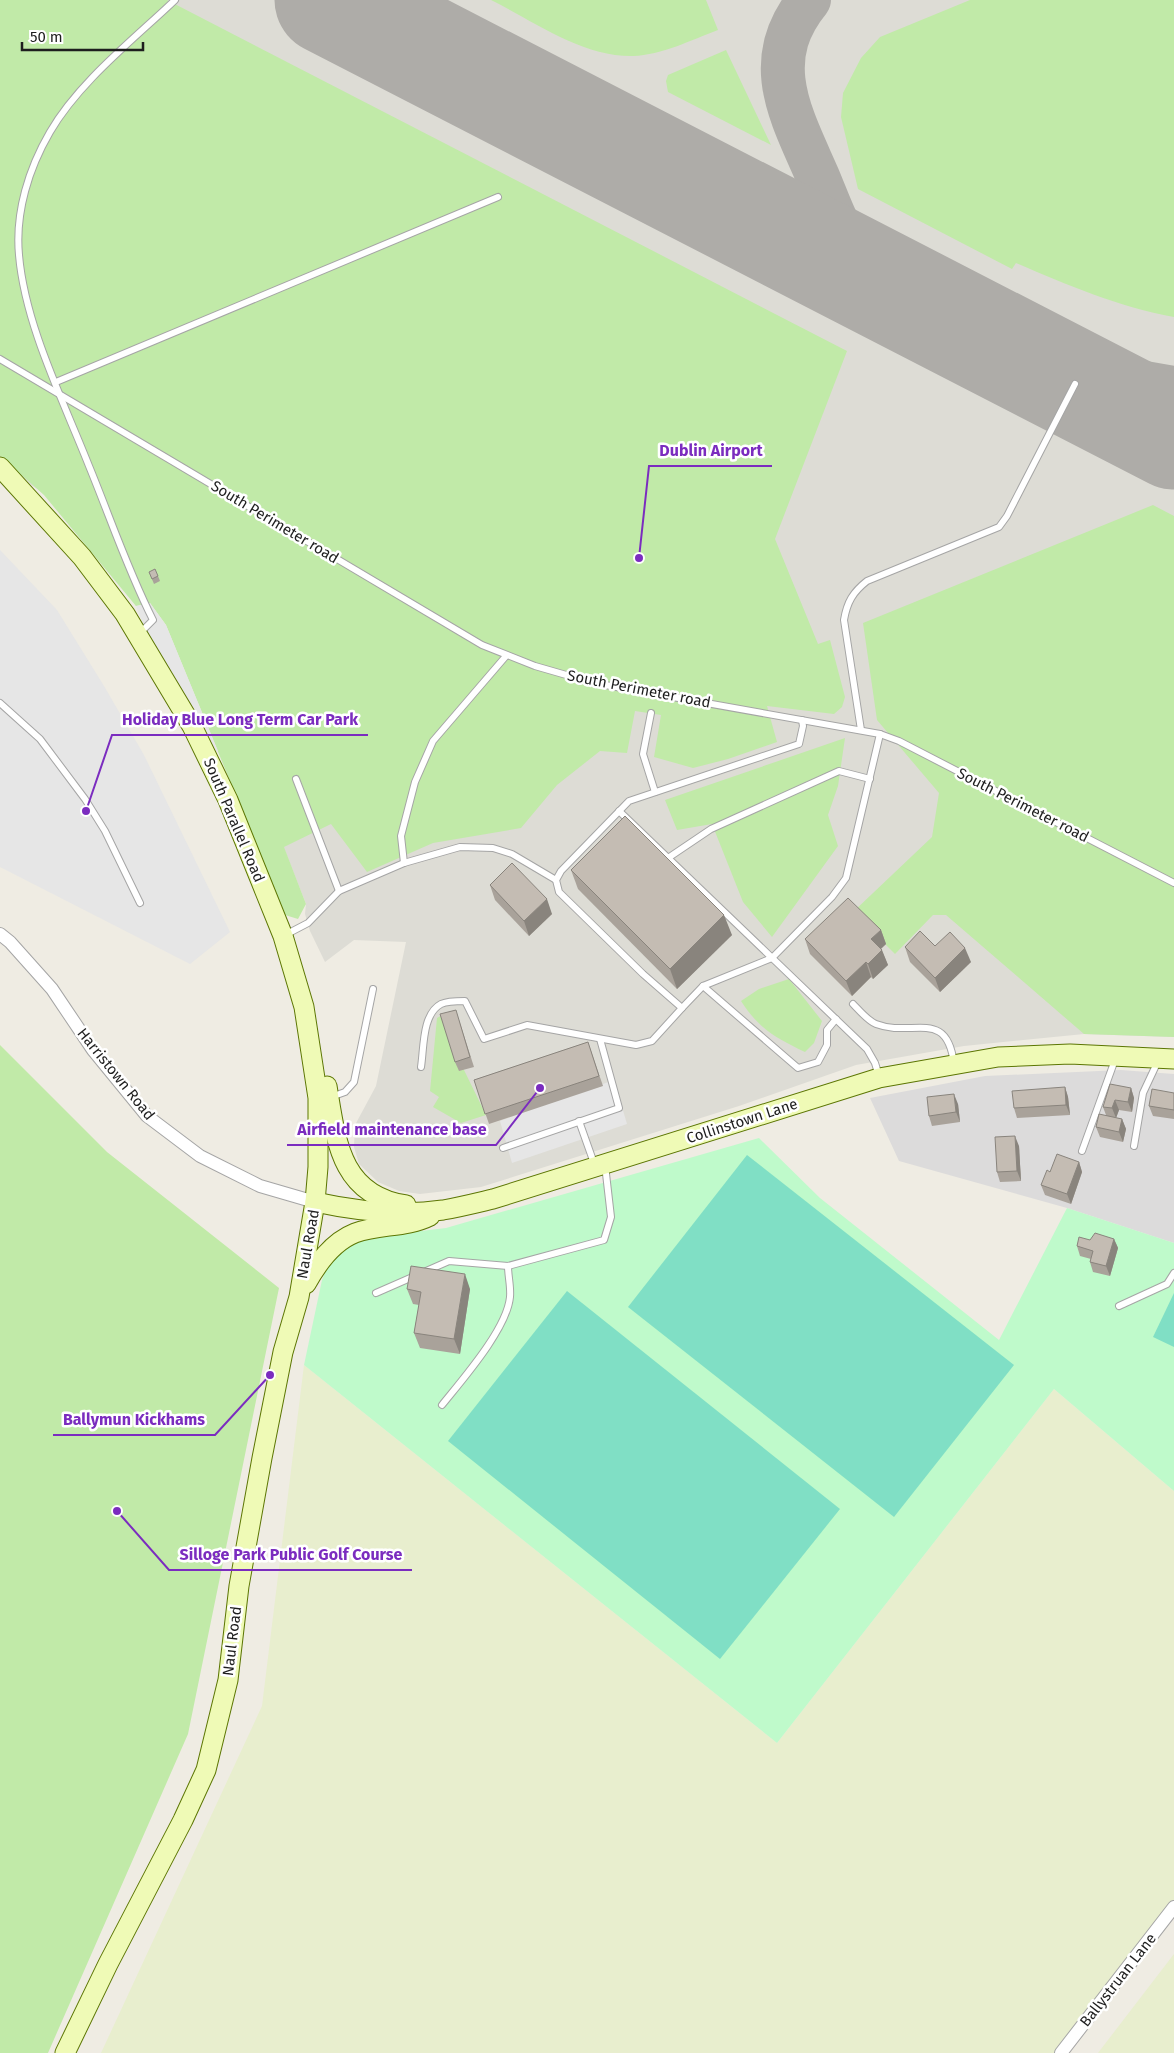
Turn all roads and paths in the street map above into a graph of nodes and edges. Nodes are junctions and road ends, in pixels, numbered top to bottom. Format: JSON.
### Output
{"nodes":[{"id":1,"x":175,"y":0,"type":"edge"},
{"id":2,"x":498,"y":197,"type":"dead end"},
{"id":3,"x":0,"y":359,"type":"edge"},
{"id":4,"x":56,"y":382,"type":"junction"},
{"id":5,"x":1075,"y":384,"type":"dead end"},
{"id":6,"x":61,"y":394,"type":"junction"},
{"id":7,"x":0,"y":468,"type":"edge"},
{"id":8,"x":138,"y":635,"type":"junction"},
{"id":9,"x":506,"y":656,"type":"junction"},
{"id":10,"x":0,"y":703,"type":"edge"},
{"id":11,"x":651,"y":713,"type":"dead end"},
{"id":12,"x":802,"y":720,"type":"junction"},
{"id":13,"x":861,"y":730,"type":"junction"},
{"id":14,"x":880,"y":734,"type":"junction"},
{"id":15,"x":296,"y":779,"type":"dead end"},
{"id":16,"x":870,"y":779,"type":"junction"},
{"id":17,"x":656,"y":792,"type":"junction"},
{"id":18,"x":619,"y":811,"type":"junction"},
{"id":19,"x":668,"y":858,"type":"junction"},
{"id":20,"x":404,"y":863,"type":"junction"},
{"id":21,"x":556,"y":880,"type":"junction"},
{"id":22,"x":1174,"y":883,"type":"edge"},
{"id":23,"x":339,"y":890,"type":"junction"},
{"id":24,"x":140,"y":903,"type":"dead end"},
{"id":25,"x":0,"y":934,"type":"edge"},
{"id":26,"x":283,"y":936,"type":"junction"},
{"id":27,"x":772,"y":958,"type":"junction"},
{"id":28,"x":703,"y":986,"type":"junction"},
{"id":29,"x":373,"y":989,"type":"dead end"},
{"id":30,"x":852,"y":1004,"type":"dead end"},
{"id":31,"x":682,"y":1008,"type":"junction"},
{"id":32,"x":836,"y":1019,"type":"junction"},
{"id":33,"x":310,"y":1039,"type":"junction"},
{"id":34,"x":600,"y":1039,"type":"junction"},
{"id":35,"x":1116,"y":1056,"type":"junction"},
{"id":36,"x":1167,"y":1058,"type":"edge"},
{"id":37,"x":954,"y":1065,"type":"junction"},
{"id":38,"x":421,"y":1067,"type":"dead end"},
{"id":39,"x":879,"y":1078,"type":"junction"},
{"id":40,"x":329,"y":1098,"type":"junction"},
{"id":41,"x":579,"y":1121,"type":"junction"},
{"id":42,"x":1134,"y":1146,"type":"dead end"},
{"id":43,"x":503,"y":1148,"type":"dead end"},
{"id":44,"x":1082,"y":1151,"type":"dead end"},
{"id":45,"x":600,"y":1166,"type":"junction"},
{"id":46,"x":315,"y":1202,"type":"junction"},
{"id":47,"x":442,"y":1210,"type":"junction"},
{"id":48,"x":508,"y":1266,"type":"junction"},
{"id":49,"x":1174,"y":1273,"type":"edge"},
{"id":50,"x":376,"y":1293,"type":"dead end"},
{"id":51,"x":299,"y":1297,"type":"junction"},
{"id":52,"x":1119,"y":1306,"type":"dead end"},
{"id":53,"x":442,"y":1405,"type":"dead end"},
{"id":54,"x":1174,"y":1907,"type":"edge"},
{"id":55,"x":65,"y":2053,"type":"edge"},
{"id":56,"x":1061,"y":2053,"type":"edge"}],
"edges":[{"from":1,"to":4,"type":"lane"},
{"from":2,"to":4,"type":"lane"},
{"from":3,"to":6,"type":"lane","name":"South Perimeter road"},
{"from":4,"to":6,"type":"lane"},
{"from":5,"to":13,"type":"lane"},
{"from":6,"to":8,"type":"lane"},
{"from":6,"to":9,"type":"lane","name":"South Perimeter road"},
{"from":7,"to":8,"type":"main road","name":"South Parallel Road"},
{"from":8,"to":26,"type":"main road","name":"South Parallel Road"},
{"from":9,"to":12,"type":"lane","name":"South Perimeter road"},
{"from":9,"to":20,"type":"lane"},
{"from":10,"to":24,"type":"lane"},
{"from":11,"to":17,"type":"lane"},
{"from":12,"to":13,"type":"lane","name":"South Perimeter road"},
{"from":12,"to":17,"type":"lane"},
{"from":13,"to":14,"type":"lane","name":"South Perimeter road"},
{"from":14,"to":16,"type":"lane"},
{"from":14,"to":22,"type":"lane","name":"South Perimeter road"},
{"from":15,"to":23,"type":"lane"},
{"from":16,"to":19,"type":"lane"},
{"from":16,"to":27,"type":"lane"},
{"from":17,"to":18,"type":"lane"},
{"from":18,"to":19,"type":"lane"},
{"from":18,"to":21,"type":"lane"},
{"from":19,"to":27,"type":"lane"},
{"from":20,"to":21,"type":"lane"},
{"from":20,"to":23,"type":"lane"},
{"from":21,"to":31,"type":"lane"},
{"from":23,"to":26,"type":"lane"},
{"from":25,"to":46,"type":"street","name":"Harristown Road"},
{"from":26,"to":33,"type":"main road","name":"South Parallel Road"},
{"from":27,"to":28,"type":"lane"},
{"from":27,"to":32,"type":"lane"},
{"from":28,"to":31,"type":"lane"},
{"from":28,"to":32,"type":"lane"},
{"from":29,"to":40,"type":"lane"},
{"from":30,"to":37,"type":"lane"},
{"from":31,"to":34,"type":"lane"},
{"from":32,"to":39,"type":"lane"},
{"from":33,"to":40,"type":"main road"},
{"from":33,"to":46,"type":"main road","name":"South Parallel Road"},
{"from":34,"to":38,"type":"lane"},
{"from":34,"to":41,"type":"lane"},
{"from":35,"to":36,"type":"main road","name":"Collinstown Lane"},
{"from":35,"to":37,"type":"main road","name":"Collinstown Lane"},
{"from":35,"to":44,"type":"lane"},
{"from":36,"to":42,"type":"lane"},
{"from":37,"to":39,"type":"main road","name":"Collinstown Lane"},
{"from":39,"to":45,"type":"main road","name":"Collinstown Lane"},
{"from":40,"to":47,"type":"main road"},
{"from":41,"to":43,"type":"lane"},
{"from":41,"to":45,"type":"lane"},
{"from":45,"to":47,"type":"main road","name":"Collinstown Lane"},
{"from":45,"to":48,"type":"lane"},
{"from":46,"to":47,"type":"main road","name":"Collinstown Lane"},
{"from":46,"to":51,"type":"main road","name":"Naul Road"},
{"from":47,"to":51,"type":"main road"},
{"from":48,"to":50,"type":"lane"},
{"from":48,"to":53,"type":"lane"},
{"from":49,"to":52,"type":"lane"},
{"from":51,"to":55,"type":"main road","name":"Naul Road"},
{"from":54,"to":56,"type":"street","name":"Ballystruan Lane"}]}
